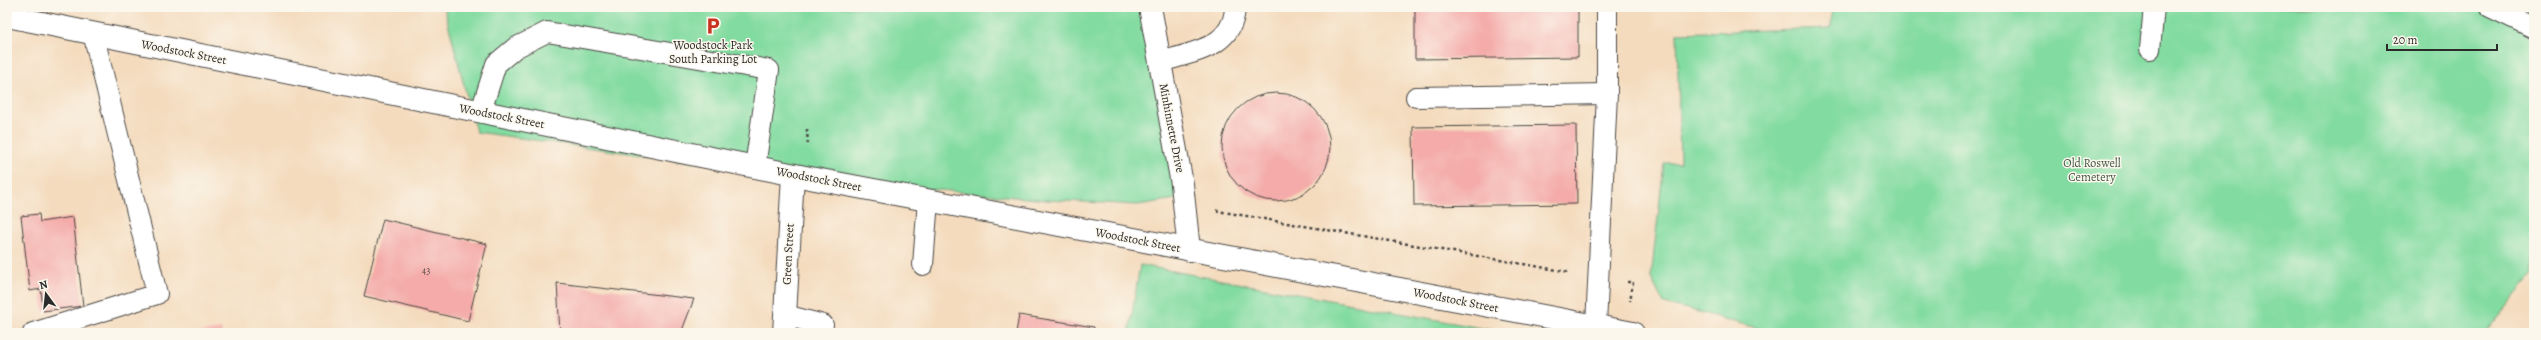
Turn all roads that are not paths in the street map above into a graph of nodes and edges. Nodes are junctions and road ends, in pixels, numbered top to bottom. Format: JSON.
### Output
{"nodes":[{"id":1,"x":1150,"y":7,"type":"edge"},
{"id":2,"x":1235,"y":7,"type":"edge"},
{"id":3,"x":1607,"y":7,"type":"edge"},
{"id":4,"x":2154,"y":7,"type":"edge"},
{"id":5,"x":2490,"y":7,"type":"edge"},
{"id":6,"x":7,"y":16,"type":"edge"},
{"id":7,"x":2534,"y":28,"type":"edge"},
{"id":8,"x":93,"y":33,"type":"junction"},
{"id":9,"x":2150,"y":49,"type":"dead end"},
{"id":10,"x":1160,"y":62,"type":"junction"},
{"id":11,"x":1607,"y":94,"type":"junction"},
{"id":12,"x":1416,"y":97,"type":"dead end"},
{"id":13,"x":481,"y":112,"type":"junction"},
{"id":14,"x":754,"y":167,"type":"junction"},
{"id":15,"x":793,"y":174,"type":"junction"},
{"id":16,"x":928,"y":200,"type":"junction"},
{"id":17,"x":1189,"y":250,"type":"junction"},
{"id":18,"x":923,"y":265,"type":"dead end"},
{"id":19,"x":784,"y":324,"type":"edge"},
{"id":20,"x":823,"y":325,"type":"dead end"},
{"id":21,"x":1596,"y":326,"type":"junction"},
{"id":22,"x":1629,"y":332,"type":"edge"},
{"id":23,"x":33,"y":333,"type":"edge"}],
"edges":[{"from":1,"to":10,"type":"street","name":"Minhinnette Drive"},
{"from":2,"to":10,"type":"lane"},
{"from":3,"to":11,"type":"lane"},
{"from":4,"to":9,"type":"lane"},
{"from":5,"to":7,"type":"lane"},
{"from":6,"to":8,"type":"street","name":"Woodstock Street"},
{"from":8,"to":13,"type":"street","name":"Woodstock Street"},
{"from":8,"to":23,"type":"lane"},
{"from":10,"to":17,"type":"street","name":"Minhinnette Drive"},
{"from":11,"to":12,"type":"lane"},
{"from":11,"to":21,"type":"lane"},
{"from":13,"to":14,"type":"street","name":"Woodstock Street"},
{"from":13,"to":14,"type":"lane"},
{"from":14,"to":15,"type":"street","name":"Woodstock Street"},
{"from":15,"to":16,"type":"street","name":"Woodstock Street"},
{"from":15,"to":19,"type":"street","name":"Green Street"},
{"from":16,"to":17,"type":"street","name":"Woodstock Street"},
{"from":16,"to":18,"type":"lane"},
{"from":17,"to":21,"type":"street","name":"Woodstock Street"},
{"from":19,"to":20,"type":"lane"},
{"from":21,"to":22,"type":"street","name":"Woodstock Street"}]}
